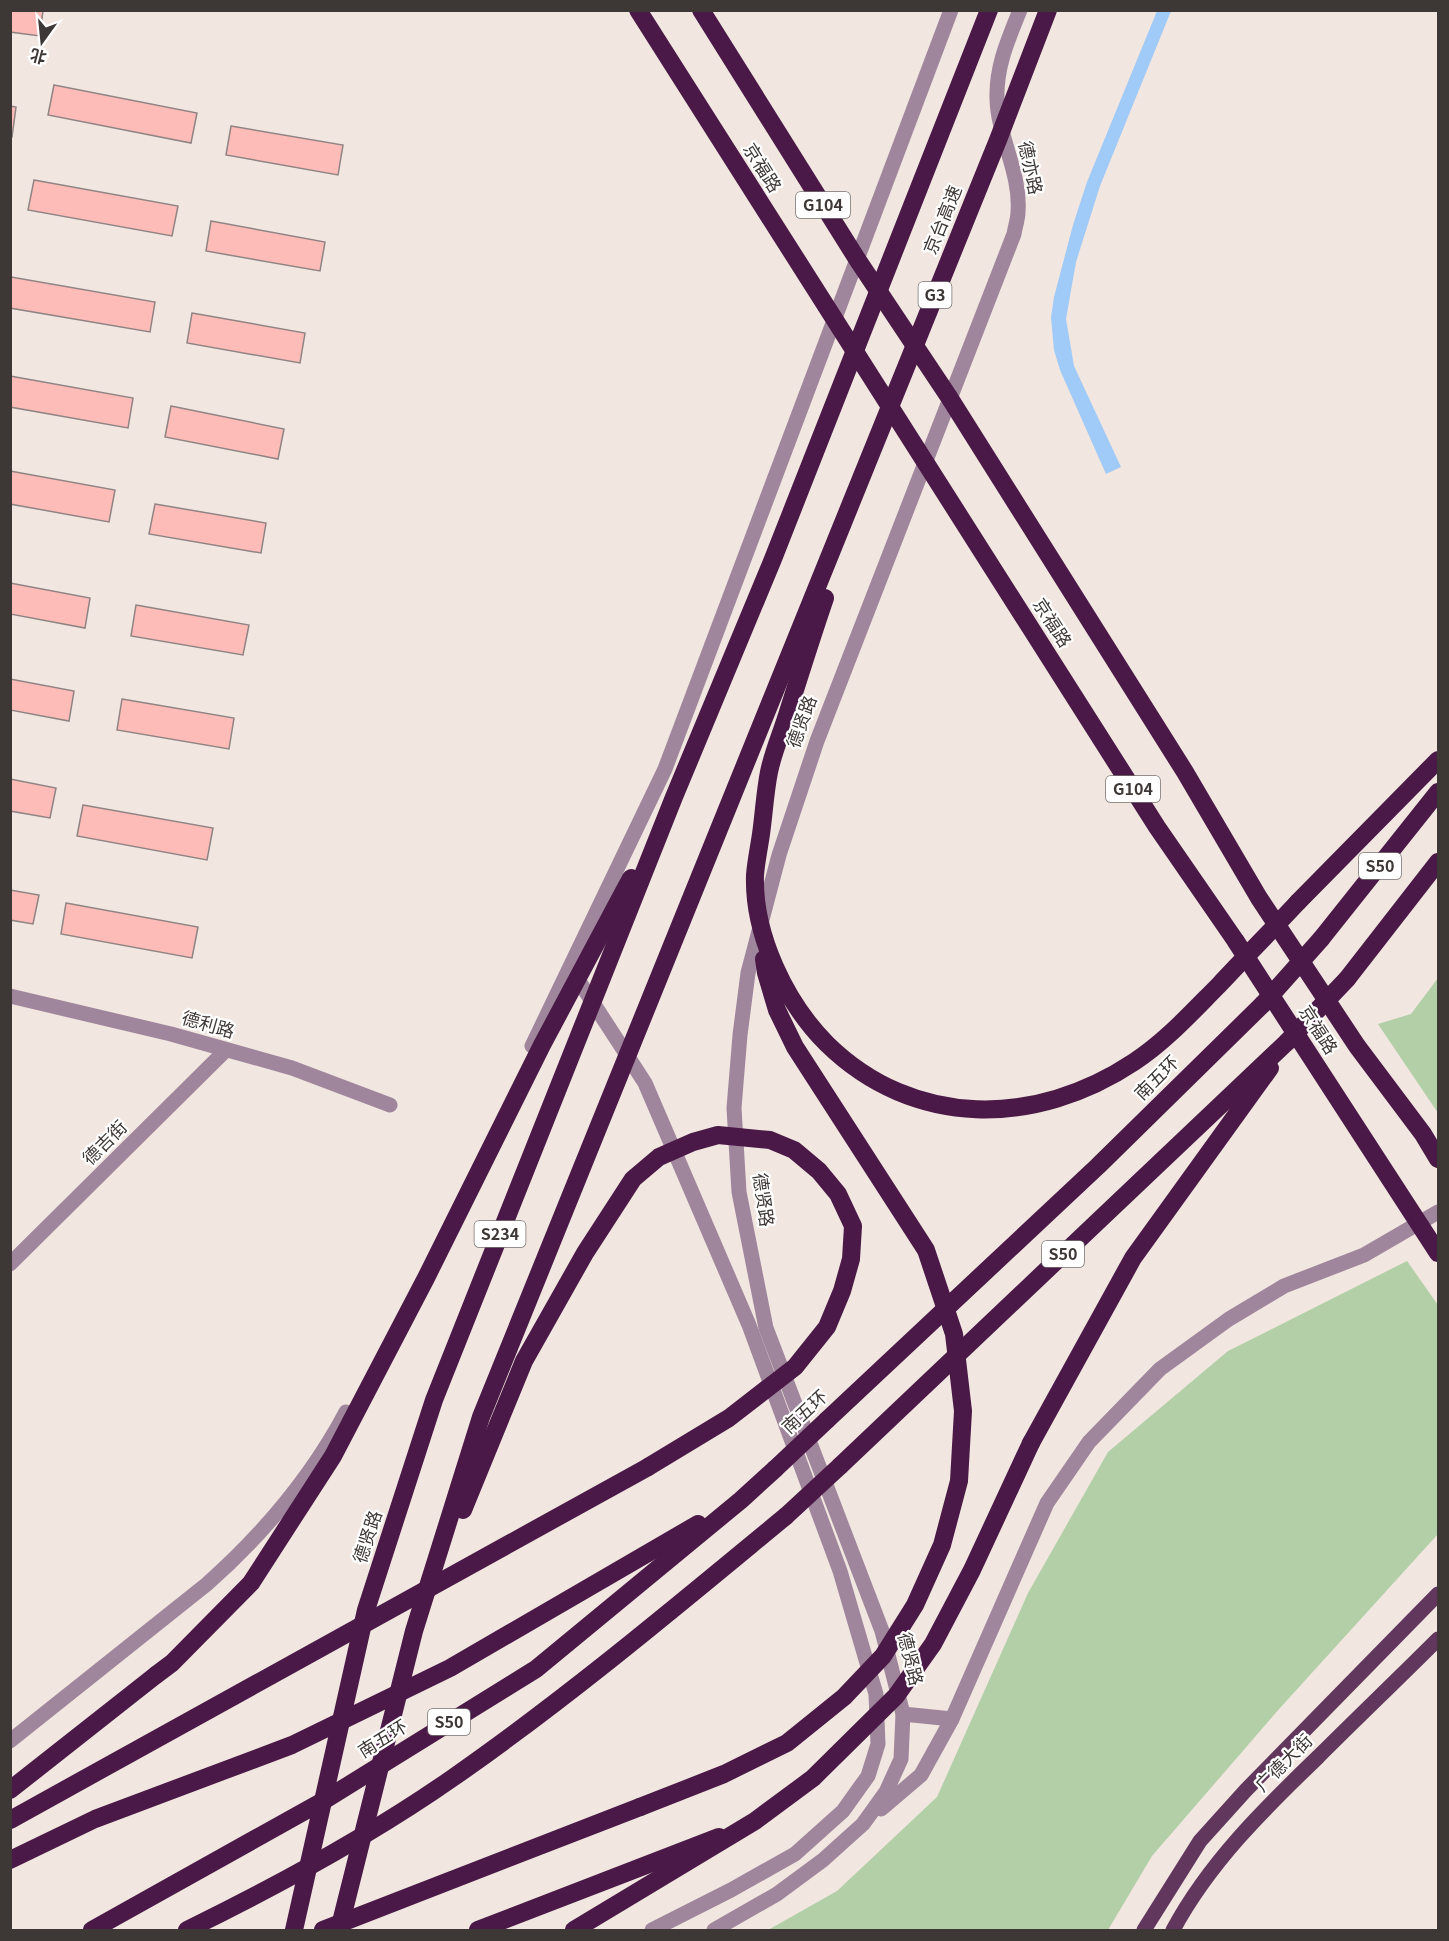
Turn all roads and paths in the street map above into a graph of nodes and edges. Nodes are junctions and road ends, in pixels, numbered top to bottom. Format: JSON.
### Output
{"nodes":[{"id":1,"x":638,"y":10,"type":"edge"},
{"id":2,"x":700,"y":10,"type":"edge"},
{"id":3,"x":951,"y":10,"type":"edge"},
{"id":4,"x":989,"y":10,"type":"edge"},
{"id":5,"x":1020,"y":10,"type":"edge"},
{"id":6,"x":1048,"y":10,"type":"edge"},
{"id":7,"x":857,"y":259,"type":"junction"},
{"id":8,"x":834,"y":321,"type":"junction"},
{"id":9,"x":949,"y":397,"type":"junction"},
{"id":10,"x":869,"y":459,"type":"junction"},
{"id":11,"x":924,"y":461,"type":"junction"},
{"id":12,"x":773,"y":559,"type":"joint"},
{"id":13,"x":821,"y":578,"type":"joint"},
{"id":14,"x":1438,"y":760,"type":"edge"},
{"id":15,"x":1438,"y":792,"type":"edge"},
{"id":16,"x":674,"y":797,"type":"junction"},
{"id":17,"x":1438,"y":862,"type":"edge"},
{"id":18,"x":760,"y":927,"type":"junction"},
{"id":19,"x":570,"y":967,"type":"junction"},
{"id":20,"x":10,"y":996,"type":"edge"},
{"id":21,"x":1287,"y":1042,"type":"junction"},
{"id":22,"x":226,"y":1050,"type":"junction"},
{"id":23,"x":390,"y":1105,"type":"dead end"},
{"id":24,"x":1438,"y":1159,"type":"edge"},
{"id":25,"x":1438,"y":1212,"type":"edge"},
{"id":26,"x":1419,"y":1224,"type":"junction"},
{"id":27,"x":1438,"y":1253,"type":"edge"},
{"id":28,"x":10,"y":1264,"type":"edge"},
{"id":29,"x":741,"y":1500,"type":"junction"},
{"id":30,"x":1438,"y":1594,"type":"edge"},
{"id":31,"x":414,"y":1631,"type":"junction"},
{"id":32,"x":1438,"y":1639,"type":"edge"},
{"id":33,"x":903,"y":1714,"type":"junction"},
{"id":34,"x":952,"y":1719,"type":"junction"},
{"id":35,"x":10,"y":1741,"type":"edge"},
{"id":36,"x":10,"y":1790,"type":"edge"},
{"id":37,"x":10,"y":1820,"type":"edge"},
{"id":38,"x":863,"y":1824,"type":"junction"},
{"id":39,"x":746,"y":1826,"type":"junction"},
{"id":40,"x":10,"y":1860,"type":"edge"},
{"id":41,"x":92,"y":1930,"type":"edge"},
{"id":42,"x":187,"y":1930,"type":"edge"},
{"id":43,"x":294,"y":1930,"type":"edge"},
{"id":44,"x":323,"y":1930,"type":"edge"},
{"id":45,"x":339,"y":1930,"type":"edge"},
{"id":46,"x":478,"y":1930,"type":"edge"},
{"id":47,"x":574,"y":1930,"type":"edge"},
{"id":48,"x":652,"y":1930,"type":"edge"},
{"id":49,"x":714,"y":1930,"type":"edge"},
{"id":50,"x":1144,"y":1930,"type":"edge"},
{"id":51,"x":1173,"y":1930,"type":"edge"}],
"edges":[{"from":1,"to":8,"type":"highway","name":"京福路","number":"G104"},
{"from":2,"to":7,"type":"highway","name":"京福路","number":"G104"},
{"from":3,"to":7,"type":"street"},
{"from":4,"to":12,"type":"highway","name":"京台高速","bridge":true},
{"from":5,"to":9,"type":"street","name":"德亦路"},
{"from":6,"to":10,"type":"highway","name":"京台高速","number":"G3","bridge":true},
{"from":7,"to":8,"type":"street"},
{"from":7,"to":9,"type":"highway","name":"京福路","number":"G104"},
{"from":8,"to":11,"type":"highway","name":"京福路","number":"G104"},
{"from":8,"to":19,"type":"street"},
{"from":9,"to":11,"type":"street","name":"德贤路"},
{"from":9,"to":24,"type":"highway","name":"京福路","number":"G104"},
{"from":10,"to":13,"type":"highway","name":"京台高速","number":"G3","bridge":true},
{"from":10,"to":18,"type":"highway","bridge":true},
{"from":11,"to":26,"type":"highway","name":"京福路","number":"G104"},
{"from":11,"to":33,"type":"street","name":"德贤路"},
{"from":12,"to":16,"type":"highway","name":"德贤路","number":"S234","bridge":true},
{"from":13,"to":31,"type":"highway","name":"德贤路","number":"S234","bridge":true},
{"from":14,"to":18,"type":"highway","bridge":true},
{"from":15,"to":29,"type":"highway","name":"南五环","number":"S50","bridge":true},
{"from":16,"to":36,"type":"highway","bridge":true},
{"from":16,"to":43,"type":"highway","name":"德贤路","number":"S234","bridge":true},
{"from":17,"to":21,"type":"highway","number":"S50","bridge":true},
{"from":18,"to":44,"type":"highway","bridge":true},
{"from":19,"to":35,"type":"street"},
{"from":19,"to":48,"type":"street"},
{"from":20,"to":22,"type":"street","name":"德利路"},
{"from":21,"to":39,"type":"highway","bridge":true},
{"from":21,"to":42,"type":"highway","number":"S50","bridge":true},
{"from":22,"to":23,"type":"street","name":"德利路"},
{"from":22,"to":28,"type":"street","name":"德吉街"},
{"from":25,"to":26,"type":"street"},
{"from":26,"to":27,"type":"highway","name":"京福路","number":"G104"},
{"from":26,"to":34,"type":"street"},
{"from":29,"to":40,"type":"highway"},
{"from":29,"to":41,"type":"highway","name":"南五环","number":"S50"},
{"from":30,"to":50,"type":"main road"},
{"from":31,"to":37,"type":"highway","bridge":true},
{"from":31,"to":45,"type":"highway","name":"德贤路","number":"S234","bridge":true},
{"from":32,"to":51,"type":"main road","name":"广德大街"},
{"from":33,"to":34,"type":"street"},
{"from":33,"to":38,"type":"street","name":"德贤路"},
{"from":34,"to":38,"type":"street"},
{"from":38,"to":49,"type":"street","name":"德贤路"},
{"from":39,"to":46,"type":"highway","bridge":true},
{"from":39,"to":47,"type":"highway","bridge":true}]}
